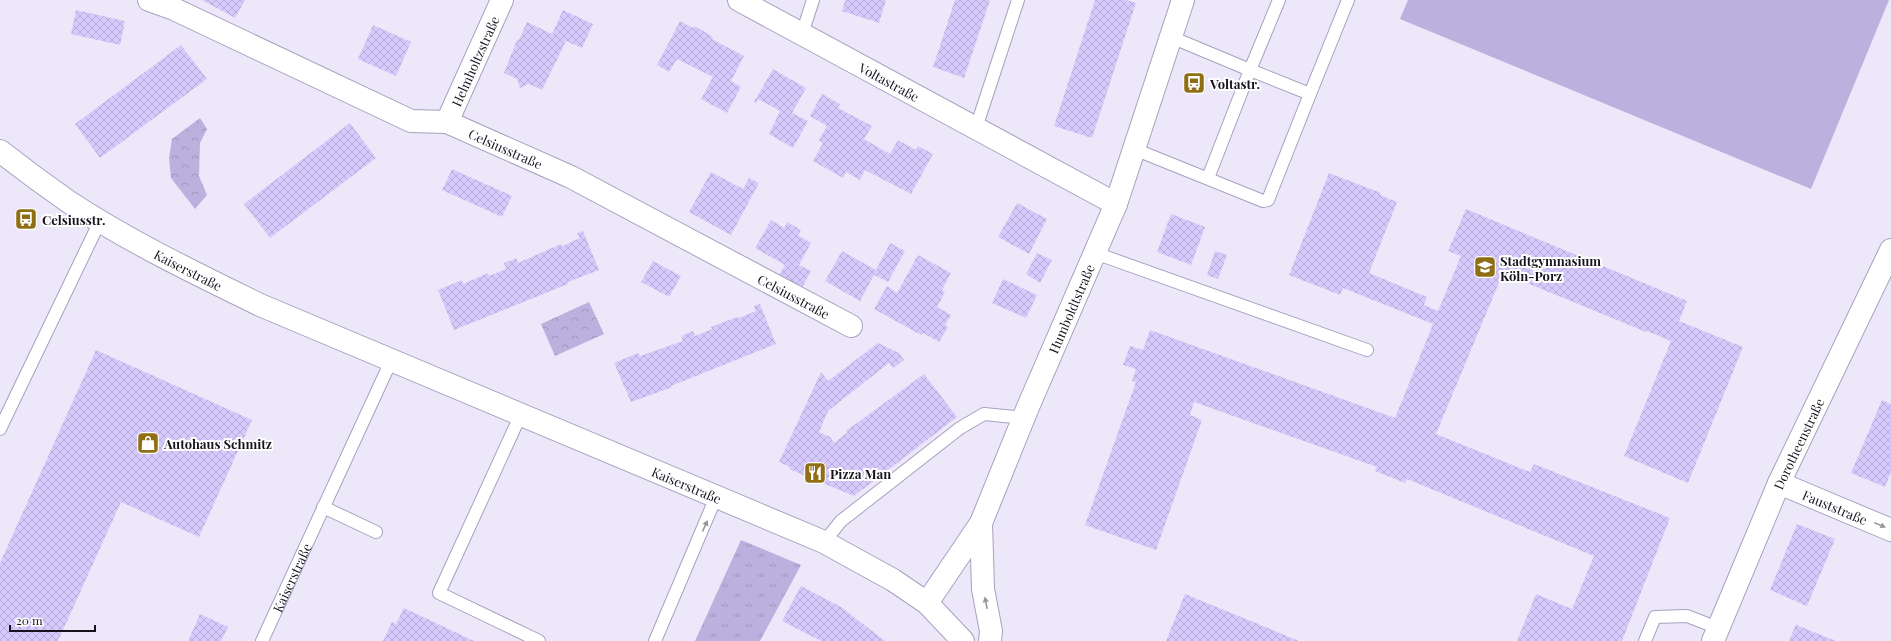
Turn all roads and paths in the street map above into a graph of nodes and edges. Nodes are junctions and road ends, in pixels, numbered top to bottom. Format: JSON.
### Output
{"nodes":[{"id":1,"x":149,"y":0,"type":"edge"},
{"id":2,"x":502,"y":0,"type":"edge"},
{"id":3,"x":739,"y":0,"type":"edge"},
{"id":4,"x":813,"y":0,"type":"edge"},
{"id":5,"x":1018,"y":0,"type":"edge"},
{"id":6,"x":1183,"y":0,"type":"edge"},
{"id":7,"x":1279,"y":0,"type":"edge"},
{"id":8,"x":1348,"y":0,"type":"edge"},
{"id":9,"x":802,"y":34,"type":"junction"},
{"id":10,"x":1171,"y":37,"type":"junction"},
{"id":11,"x":1250,"y":70,"type":"junction"},
{"id":12,"x":1310,"y":94,"type":"junction"},
{"id":13,"x":447,"y":122,"type":"junction"},
{"id":14,"x":976,"y":128,"type":"junction"},
{"id":15,"x":1134,"y":149,"type":"junction"},
{"id":16,"x":0,"y":151,"type":"edge"},
{"id":17,"x":1208,"y":178,"type":"junction"},
{"id":18,"x":1116,"y":204,"type":"junction"},
{"id":19,"x":100,"y":221,"type":"junction"},
{"id":20,"x":1891,"y":250,"type":"edge"},
{"id":21,"x":1095,"y":253,"type":"junction"},
{"id":22,"x":851,"y":326,"type":"dead end"},
{"id":23,"x":1367,"y":350,"type":"dead end"},
{"id":24,"x":391,"y":361,"type":"junction"},
{"id":25,"x":521,"y":414,"type":"junction"},
{"id":26,"x":1024,"y":418,"type":"junction"},
{"id":27,"x":0,"y":429,"type":"edge"},
{"id":28,"x":1779,"y":484,"type":"junction"},
{"id":29,"x":716,"y":497,"type":"junction"},
{"id":30,"x":323,"y":507,"type":"junction"},
{"id":31,"x":981,"y":523,"type":"junction"},
{"id":32,"x":1891,"y":530,"type":"edge"},
{"id":33,"x":376,"y":532,"type":"dead end"},
{"id":34,"x":824,"y":542,"type":"junction"},
{"id":35,"x":927,"y":603,"type":"junction"},
{"id":36,"x":1716,"y":635,"type":"edge"},
{"id":37,"x":262,"y":641,"type":"edge"},
{"id":38,"x":539,"y":641,"type":"edge"},
{"id":39,"x":655,"y":641,"type":"edge"},
{"id":40,"x":963,"y":641,"type":"edge"},
{"id":41,"x":990,"y":641,"type":"edge"},
{"id":42,"x":1645,"y":641,"type":"edge"}],
"edges":[{"from":1,"to":13,"type":"street","name":"Celsiusstraße"},
{"from":2,"to":13,"type":"street","name":"Helmholtzstraße"},
{"from":3,"to":9,"type":"street","name":"Voltastraße"},
{"from":4,"to":9,"type":"lane"},
{"from":5,"to":14,"type":"lane"},
{"from":6,"to":10,"type":"street","name":"Humboldtstraße"},
{"from":7,"to":11,"type":"lane"},
{"from":8,"to":12,"type":"lane"},
{"from":9,"to":14,"type":"street","name":"Voltastraße"},
{"from":10,"to":11,"type":"lane"},
{"from":10,"to":15,"type":"street","name":"Humboldtstraße"},
{"from":11,"to":12,"type":"lane"},
{"from":11,"to":17,"type":"lane"},
{"from":12,"to":17,"type":"lane"},
{"from":13,"to":22,"type":"street","name":"Celsiusstraße"},
{"from":14,"to":18,"type":"street","name":"Voltastraße"},
{"from":15,"to":17,"type":"lane"},
{"from":15,"to":18,"type":"street","name":"Humboldtstraße"},
{"from":16,"to":19,"type":"street","name":"Kaiserstraße"},
{"from":18,"to":21,"type":"street","name":"Humboldtstraße"},
{"from":19,"to":24,"type":"street","name":"Kaiserstraße"},
{"from":19,"to":27,"type":"lane"},
{"from":20,"to":28,"type":"street","name":"Dorotheenstraße"},
{"from":21,"to":23,"type":"lane"},
{"from":21,"to":26,"type":"street","name":"Humboldtstraße"},
{"from":24,"to":25,"type":"street","name":"Kaiserstraße"},
{"from":24,"to":30,"type":"lane","name":"Kaiserstraße"},
{"from":25,"to":29,"type":"street","name":"Kaiserstraße"},
{"from":25,"to":38,"type":"lane"},
{"from":26,"to":31,"type":"street","name":"Humboldtstraße"},
{"from":26,"to":34,"type":"lane"},
{"from":28,"to":32,"type":"street","name":"Fauststraße","one_way":true},
{"from":28,"to":36,"type":"street","name":"Dorotheenstraße"},
{"from":29,"to":34,"type":"street","name":"Kaiserstraße"},
{"from":39,"to":29,"type":"lane","one_way":true},
{"from":30,"to":33,"type":"lane"},
{"from":30,"to":37,"type":"lane","name":"Kaiserstraße"},
{"from":31,"to":35,"type":"street","name":"Humboldtstraße"},
{"from":41,"to":31,"type":"street","one_way":true},
{"from":34,"to":35,"type":"street","name":"Kaiserstraße"},
{"from":35,"to":40,"type":"street","name":"Kaiserstraße"},
{"from":36,"to":42,"type":"lane"}]}
